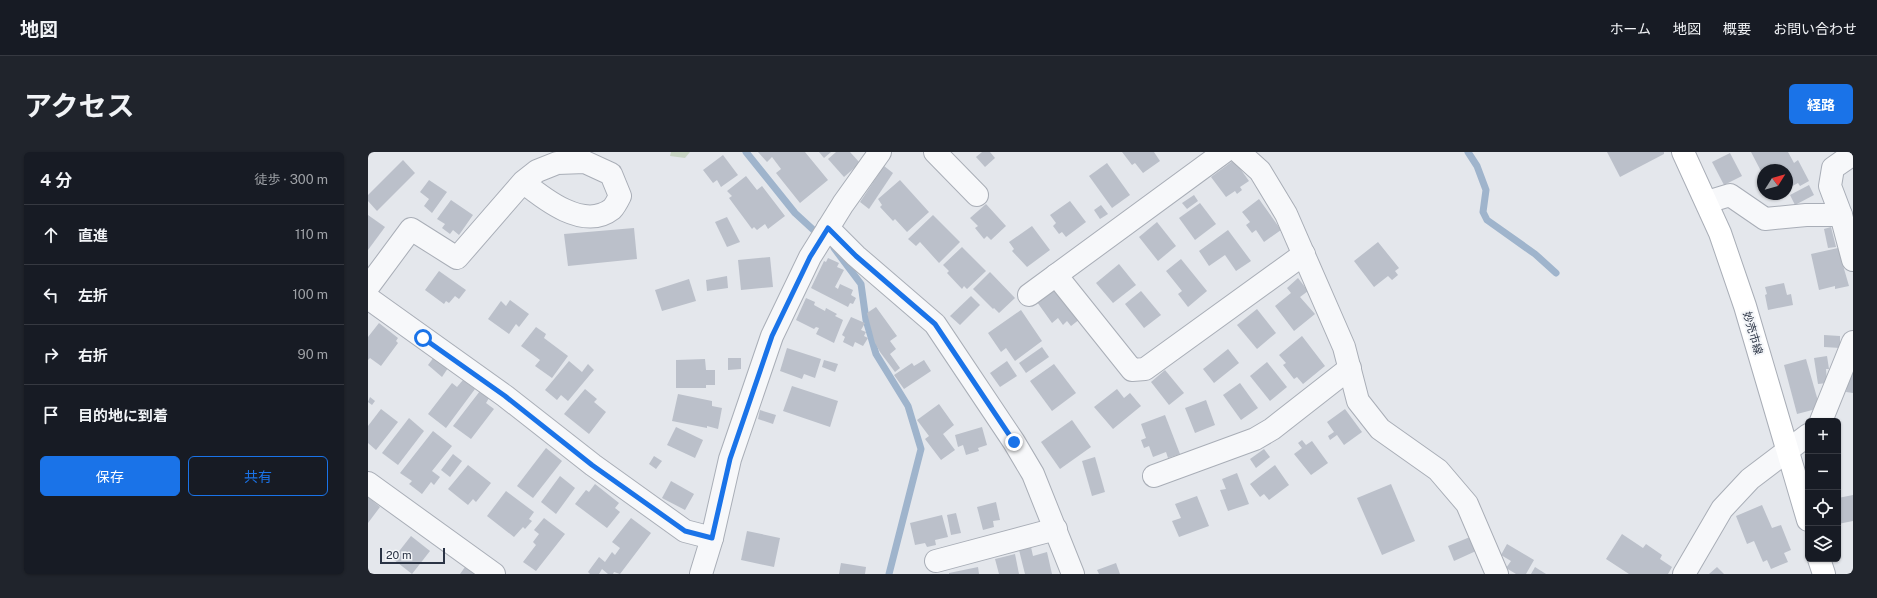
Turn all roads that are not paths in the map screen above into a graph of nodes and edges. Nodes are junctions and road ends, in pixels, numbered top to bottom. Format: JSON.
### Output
{"nodes":[{"id":1,"x":880,"y":152,"type":"edge"},
{"id":2,"x":935,"y":152,"type":"edge"},
{"id":3,"x":1224,"y":152,"type":"edge"},
{"id":4,"x":1238,"y":152,"type":"edge"},
{"id":5,"x":1683,"y":152,"type":"edge"},
{"id":6,"x":1853,"y":154,"type":"edge"},
{"id":7,"x":523,"y":182,"type":"dead end"},
{"id":8,"x":977,"y":195,"type":"dead end"},
{"id":9,"x":1707,"y":202,"type":"junction"},
{"id":10,"x":1841,"y":215,"type":"junction"},
{"id":11,"x":828,"y":228,"type":"junction"},
{"id":12,"x":1304,"y":254,"type":"junction"},
{"id":13,"x":1853,"y":260,"type":"edge"},
{"id":14,"x":1056,"y":275,"type":"junction"},
{"id":15,"x":368,"y":287,"type":"edge"},
{"id":16,"x":1029,"y":295,"type":"dead end"},
{"id":17,"x":368,"y":298,"type":"edge"},
{"id":18,"x":1853,"y":342,"type":"edge"},
{"id":19,"x":1350,"y":368,"type":"junction"},
{"id":20,"x":1822,"y":418,"type":"edge"},
{"id":21,"x":1805,"y":437,"type":"edge"},
{"id":22,"x":1787,"y":450,"type":"junction"},
{"id":23,"x":1154,"y":476,"type":"dead end"},
{"id":24,"x":368,"y":483,"type":"edge"},
{"id":25,"x":1805,"y":510,"type":"edge"},
{"id":26,"x":1056,"y":529,"type":"junction"},
{"id":27,"x":712,"y":538,"type":"junction"},
{"id":28,"x":936,"y":561,"type":"dead end"},
{"id":29,"x":1820,"y":562,"type":"edge"},
{"id":30,"x":704,"y":573,"type":"edge"},
{"id":31,"x":494,"y":574,"type":"edge"},
{"id":32,"x":1073,"y":574,"type":"edge"},
{"id":33,"x":1497,"y":574,"type":"edge"},
{"id":34,"x":1684,"y":574,"type":"edge"},
{"id":35,"x":1824,"y":574,"type":"edge"}],
"edges":[{"from":1,"to":11,"type":"street"},
{"from":2,"to":8,"type":"street"},
{"from":3,"to":14,"type":"street"},
{"from":4,"to":12,"type":"street"},
{"from":5,"to":9,"type":"main road","name":"妙売市線"},
{"from":6,"to":10,"type":"street"},
{"from":7,"to":15,"type":"street"},
{"from":9,"to":10,"type":"street"},
{"from":9,"to":22,"type":"main road","name":"妙売市線"},
{"from":10,"to":13,"type":"street"},
{"from":11,"to":26,"type":"street"},
{"from":11,"to":27,"type":"street"},
{"from":12,"to":14,"type":"street"},
{"from":12,"to":19,"type":"street"},
{"from":14,"to":16,"type":"street"},
{"from":17,"to":27,"type":"street"},
{"from":18,"to":20,"type":"street"},
{"from":19,"to":23,"type":"street"},
{"from":19,"to":33,"type":"street"},
{"from":21,"to":22,"type":"street"},
{"from":22,"to":25,"type":"main road","name":"妙売市線"},
{"from":22,"to":34,"type":"street"},
{"from":24,"to":31,"type":"street"},
{"from":26,"to":28,"type":"street"},
{"from":26,"to":32,"type":"street"},
{"from":27,"to":30,"type":"street"},
{"from":29,"to":35,"type":"main road"}]}
